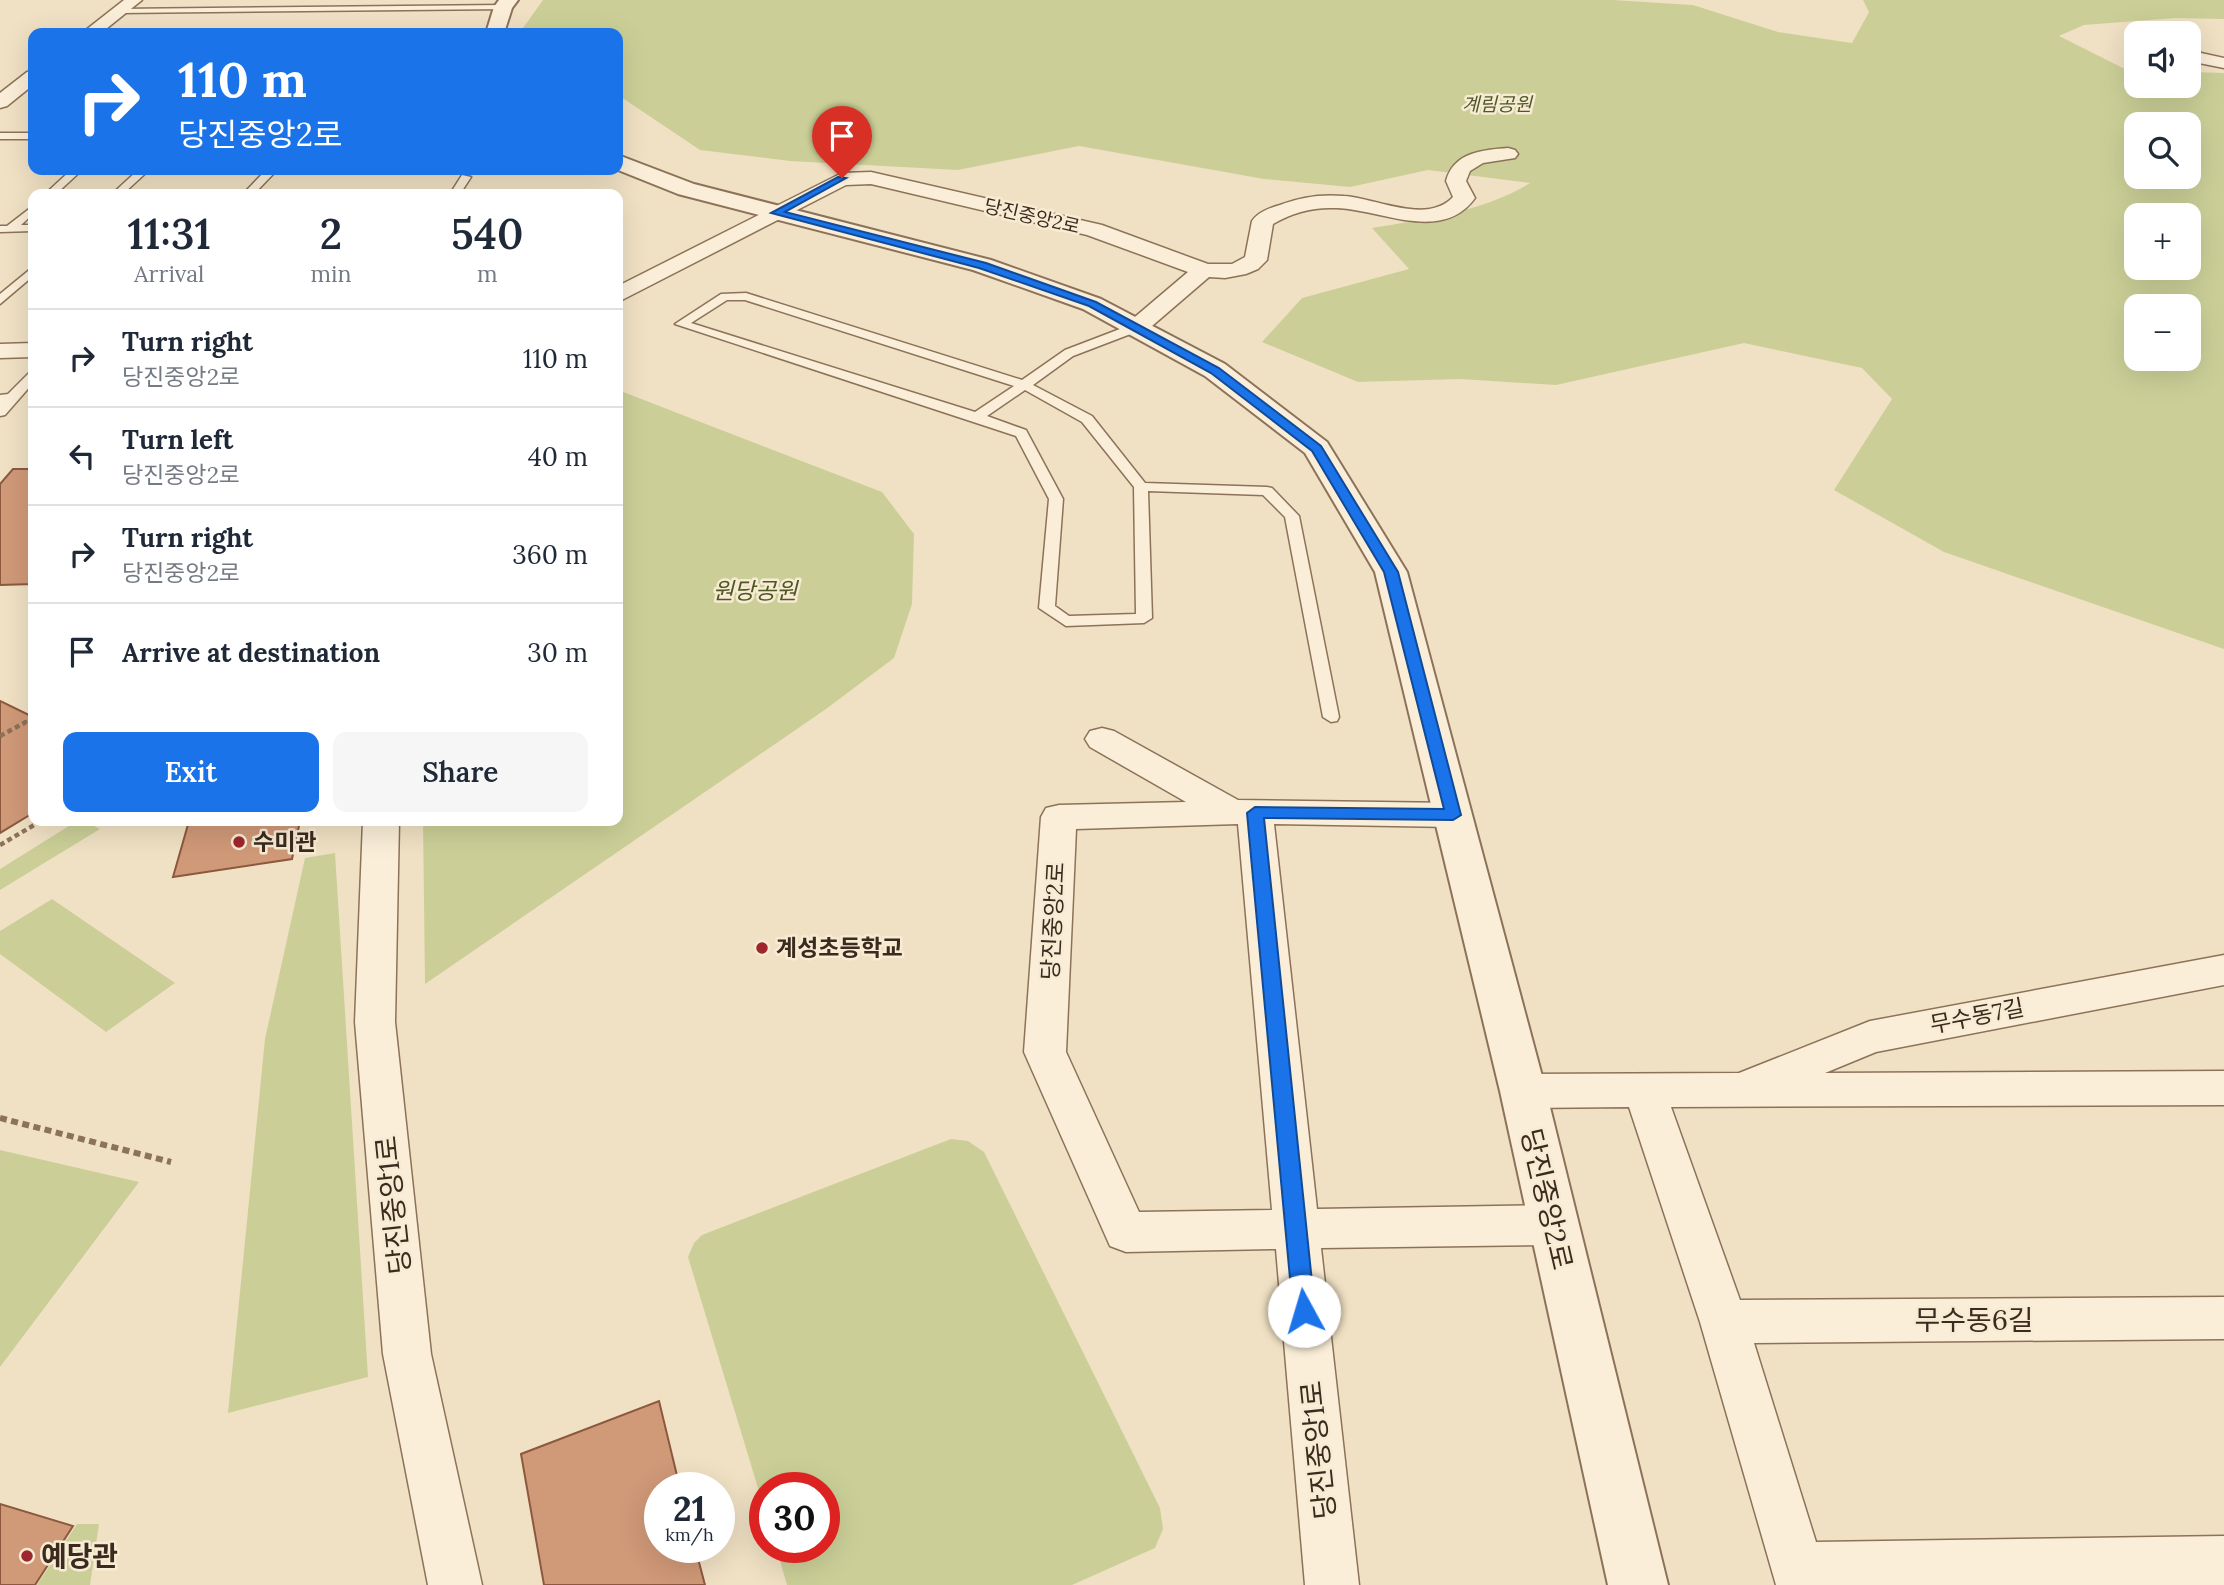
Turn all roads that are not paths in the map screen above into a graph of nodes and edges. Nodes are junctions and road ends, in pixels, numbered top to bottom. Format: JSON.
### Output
{"nodes":[{"id":1,"x":134,"y":0,"type":"edge"},
{"id":2,"x":250,"y":0,"type":"edge"},
{"id":3,"x":396,"y":0,"type":"edge"},
{"id":4,"x":506,"y":4,"type":"edge"},
{"id":5,"x":388,"y":8,"type":"junction"},
{"id":6,"x":239,"y":10,"type":"junction"},
{"id":7,"x":120,"y":11,"type":"junction"},
{"id":8,"x":97,"y":28,"type":"edge"},
{"id":9,"x":497,"y":28,"type":"edge"},
{"id":10,"x":2201,"y":59,"type":"edge"},
{"id":11,"x":2224,"y":63,"type":"edge"},
{"id":12,"x":28,"y":80,"type":"edge"},
{"id":13,"x":0,"y":102,"type":"edge"},
{"id":14,"x":0,"y":136,"type":"edge"},
{"id":15,"x":28,"y":136,"type":"edge"},
{"id":16,"x":1508,"y":154,"type":"dead end"},
{"id":17,"x":623,"y":164,"type":"edge"},
{"id":18,"x":71,"y":175,"type":"edge"},
{"id":19,"x":138,"y":175,"type":"edge"},
{"id":20,"x":267,"y":175,"type":"edge"},
{"id":21,"x":466,"y":177,"type":"dead end"},
{"id":22,"x":56,"y":189,"type":"edge"},
{"id":23,"x":123,"y":189,"type":"edge"},
{"id":24,"x":253,"y":189,"type":"edge"},
{"id":25,"x":458,"y":189,"type":"edge"},
{"id":26,"x":28,"y":213,"type":"edge"},
{"id":27,"x":776,"y":213,"type":"junction"},
{"id":28,"x":28,"y":228,"type":"edge"},
{"id":29,"x":6,"y":229,"type":"edge"},
{"id":30,"x":1204,"y":270,"type":"junction"},
{"id":31,"x":28,"y":275,"type":"edge"},
{"id":32,"x":623,"y":292,"type":"edge"},
{"id":33,"x":0,"y":300,"type":"edge"},
{"id":34,"x":1137,"y":327,"type":"junction"},
{"id":35,"x":28,"y":350,"type":"edge"},
{"id":36,"x":0,"y":351,"type":"edge"},
{"id":37,"x":28,"y":380,"type":"edge"},
{"id":38,"x":1024,"y":386,"type":"junction"},
{"id":39,"x":6,"y":399,"type":"edge"},
{"id":40,"x":0,"y":412,"type":"edge"},
{"id":41,"x":977,"y":417,"type":"junction"},
{"id":42,"x":1140,"y":487,"type":"junction"},
{"id":43,"x":1331,"y":717,"type":"dead end"},
{"id":44,"x":1102,"y":739,"type":"dead end"},
{"id":45,"x":1244,"y":813,"type":"junction"},
{"id":46,"x":1453,"y":815,"type":"junction"},
{"id":47,"x":381,"y":826,"type":"edge"},
{"id":48,"x":2224,"y":970,"type":"edge"},
{"id":49,"x":2224,"y":1088,"type":"edge"},
{"id":50,"x":1523,"y":1091,"type":"junction"},
{"id":51,"x":1738,"y":1091,"type":"junction"},
{"id":52,"x":1645,"y":1092,"type":"junction"},
{"id":53,"x":1552,"y":1225,"type":"junction"},
{"id":54,"x":1296,"y":1228,"type":"junction"},
{"id":55,"x":2224,"y":1318,"type":"edge"},
{"id":56,"x":1724,"y":1322,"type":"junction"},
{"id":57,"x":2224,"y":1563,"type":"edge"},
{"id":58,"x":1801,"y":1577,"type":"edge"},
{"id":59,"x":455,"y":1585,"type":"edge"},
{"id":60,"x":1332,"y":1585,"type":"edge"},
{"id":61,"x":1638,"y":1585,"type":"edge"}],
"edges":[{"from":1,"to":7,"type":"street"},
{"from":2,"to":6,"type":"lane"},
{"from":3,"to":5,"type":"lane"},
{"from":4,"to":5,"type":"lane"},
{"from":4,"to":9,"type":"street"},
{"from":5,"to":6,"type":"lane"},
{"from":6,"to":7,"type":"lane"},
{"from":7,"to":8,"type":"street"},
{"from":10,"to":11,"type":"street"},
{"from":12,"to":13,"type":"street"},
{"from":14,"to":15,"type":"lane"},
{"from":16,"to":30,"type":"street"},
{"from":17,"to":27,"type":"street","name":"당진중앙2로"},
{"from":18,"to":22,"type":"lane"},
{"from":19,"to":23,"type":"lane"},
{"from":20,"to":24,"type":"lane"},
{"from":21,"to":25,"type":"lane"},
{"from":26,"to":29,"type":"lane"},
{"from":27,"to":30,"type":"street","name":"당진중앙2로"},
{"from":27,"to":32,"type":"street"},
{"from":27,"to":34,"type":"street","name":"당진중앙2로"},
{"from":28,"to":29,"type":"lane"},
{"from":30,"to":34,"type":"street"},
{"from":31,"to":33,"type":"lane"},
{"from":34,"to":38,"type":"lane"},
{"from":34,"to":46,"type":"street","name":"당진중앙2로"},
{"from":35,"to":36,"type":"street"},
{"from":37,"to":39,"type":"lane"},
{"from":38,"to":41,"type":"lane"},
{"from":38,"to":41,"type":"lane"},
{"from":38,"to":42,"type":"lane"},
{"from":39,"to":40,"type":"lane"},
{"from":41,"to":42,"type":"lane"},
{"from":42,"to":43,"type":"lane"},
{"from":44,"to":45,"type":"street"},
{"from":45,"to":46,"type":"street","name":"당진중앙2로"},
{"from":45,"to":54,"type":"street","name":"당진중앙1로"},
{"from":45,"to":54,"type":"street","name":"당진중앙2로"},
{"from":46,"to":50,"type":"street","name":"당진중앙2로"},
{"from":47,"to":59,"type":"street","name":"당진중앙1로"},
{"from":48,"to":51,"type":"street","name":"무수동7길"},
{"from":49,"to":51,"type":"street","name":"무수동7길"},
{"from":50,"to":52,"type":"street","name":"무수동7길"},
{"from":50,"to":53,"type":"street","name":"당진중앙2로"},
{"from":51,"to":52,"type":"street","name":"무수동7길"},
{"from":52,"to":56,"type":"street"},
{"from":53,"to":54,"type":"street"},
{"from":53,"to":61,"type":"street","name":"당진중앙2로"},
{"from":54,"to":60,"type":"street","name":"당진중앙1로"},
{"from":55,"to":56,"type":"street","name":"무수동6길"},
{"from":56,"to":58,"type":"street"},
{"from":57,"to":58,"type":"street"}]}
